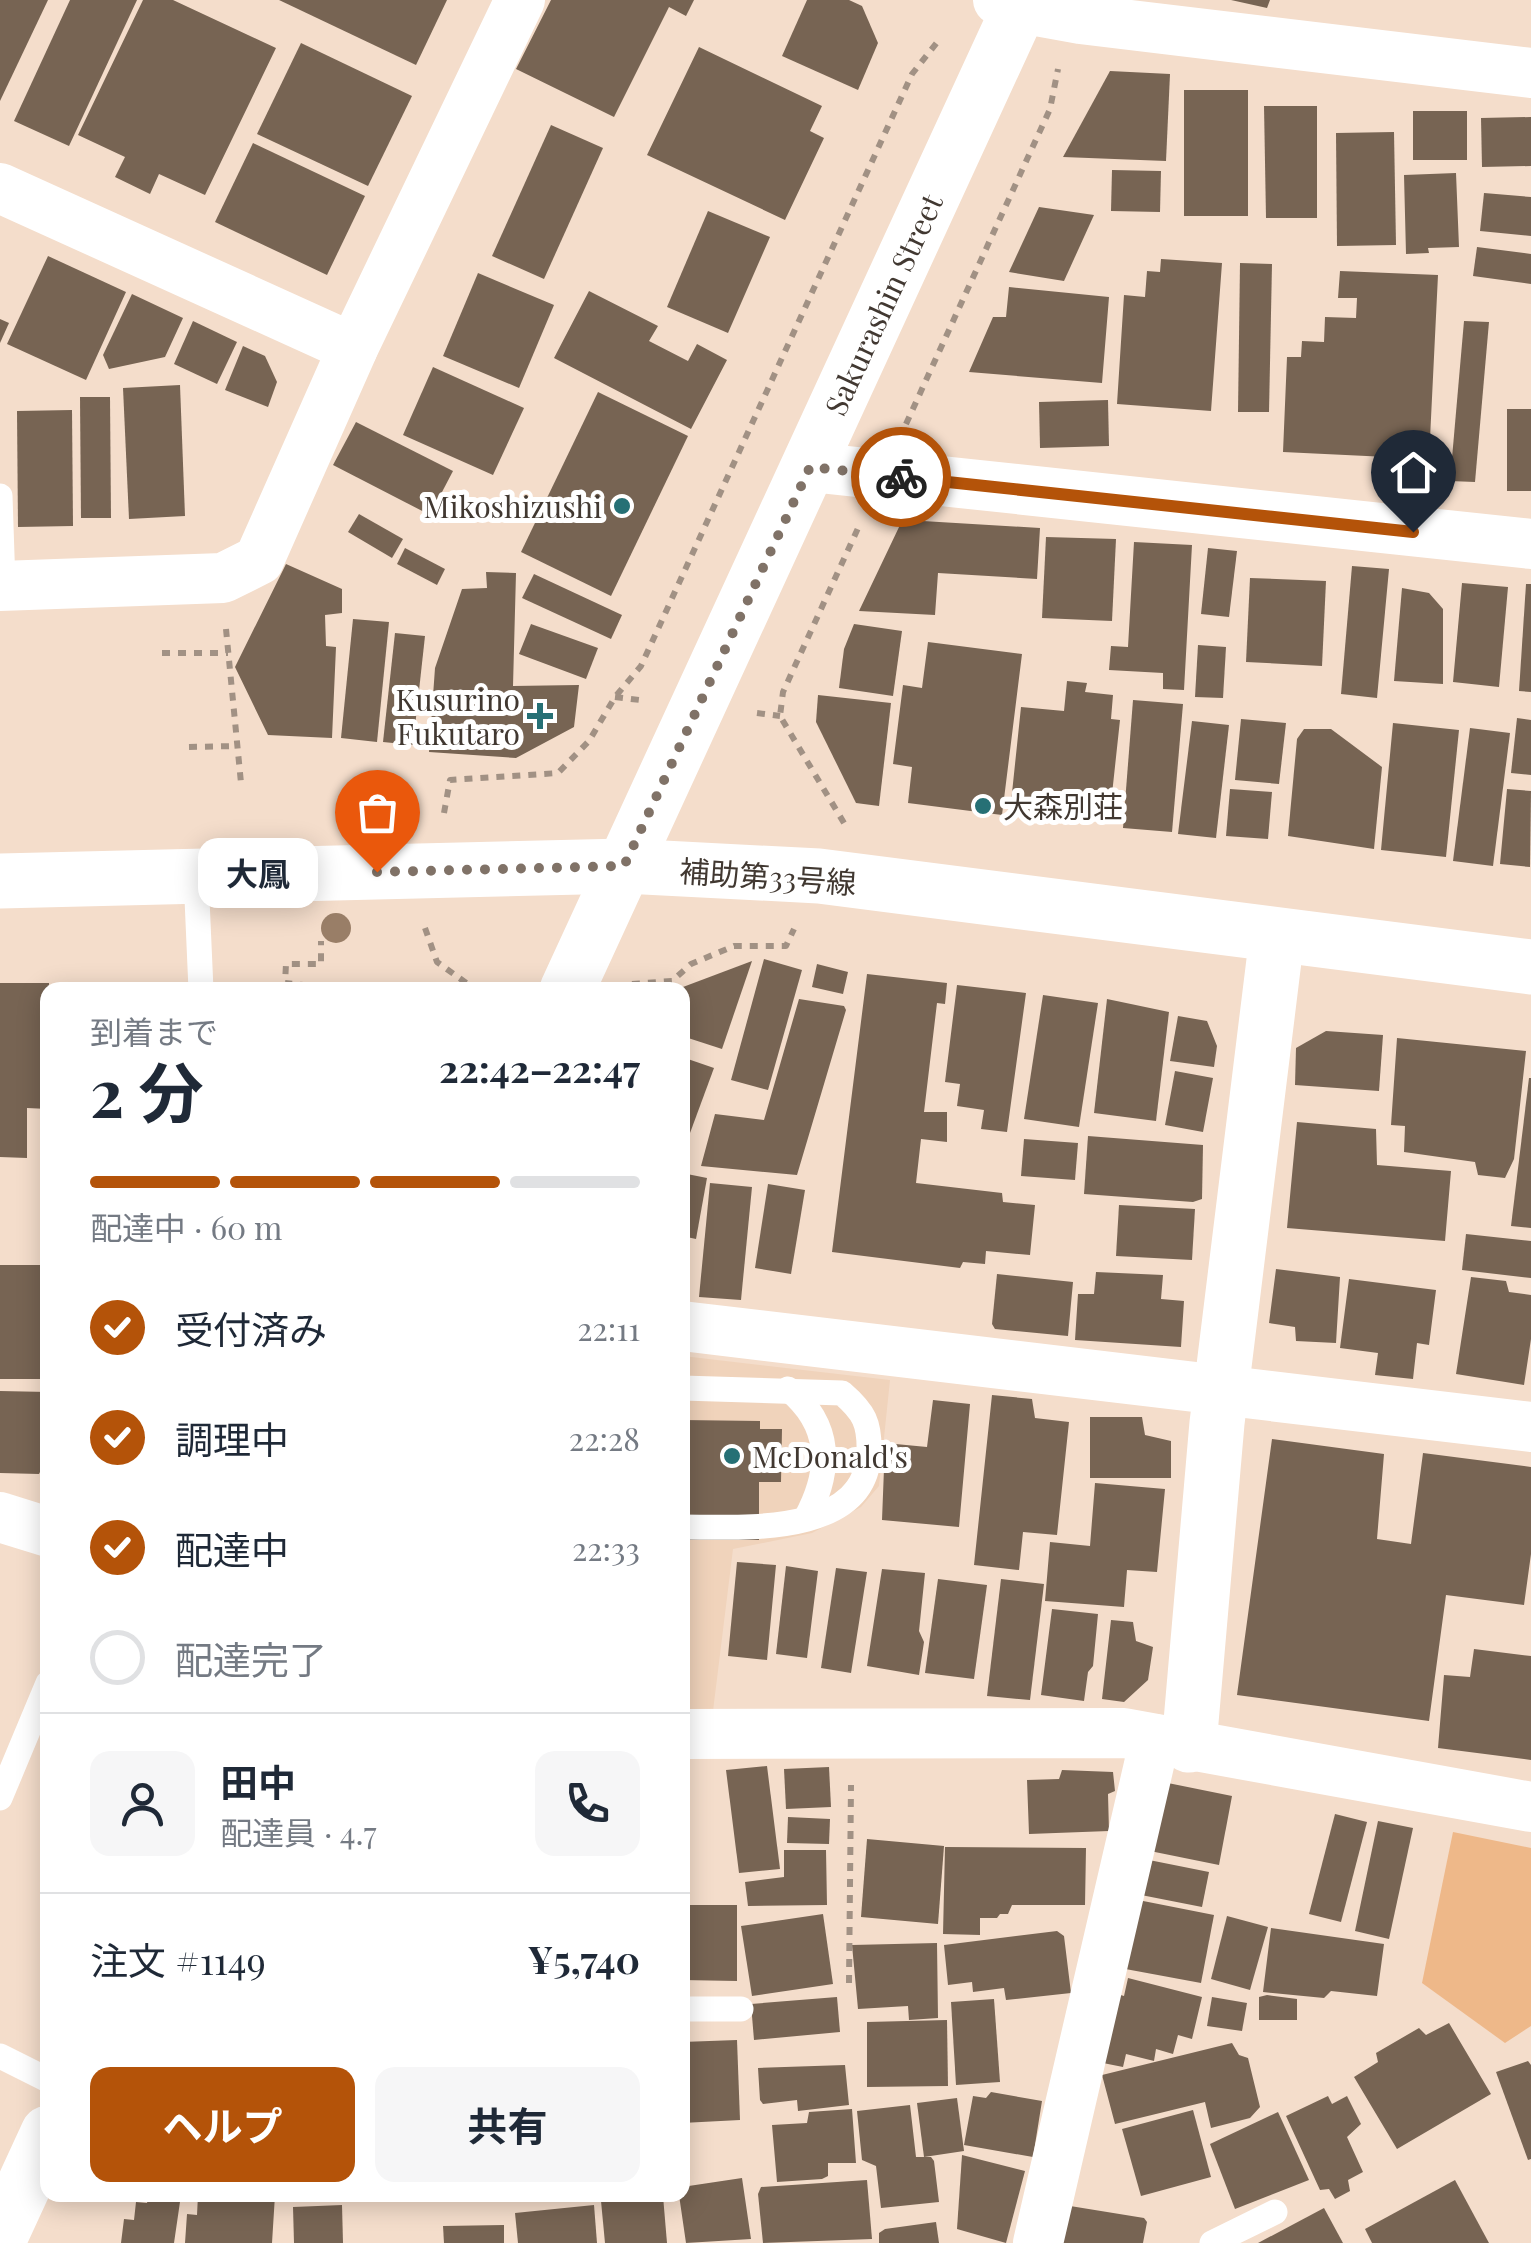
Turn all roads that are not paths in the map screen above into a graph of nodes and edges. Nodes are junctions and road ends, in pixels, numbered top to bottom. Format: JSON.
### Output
{"nodes":[{"id":1,"x":520,"y":0,"type":"edge"},
{"id":2,"x":1014,"y":3,"type":"edge"},
{"id":3,"x":1531,"y":74,"type":"edge"},
{"id":4,"x":0,"y":188,"type":"edge"},
{"id":5,"x":353,"y":348,"type":"junction"},
{"id":6,"x":810,"y":467,"type":"junction"},
{"id":7,"x":0,"y":496,"type":"edge"},
{"id":8,"x":1531,"y":544,"type":"edge"},
{"id":9,"x":2,"y":586,"type":"edge"},
{"id":10,"x":624,"y":866,"type":"junction"},
{"id":11,"x":196,"y":876,"type":"junction"},
{"id":12,"x":0,"y":881,"type":"edge"},
{"id":13,"x":1277,"y":936,"type":"junction"},
{"id":14,"x":1531,"y":967,"type":"edge"},
{"id":15,"x":200,"y":982,"type":"edge"},
{"id":16,"x":571,"y":982,"type":"edge"},
{"id":17,"x":690,"y":1327,"type":"edge"},
{"id":18,"x":690,"y":1388,"type":"edge"},
{"id":19,"x":1221,"y":1388,"type":"junction"},
{"id":20,"x":788,"y":1390,"type":"junction"},
{"id":21,"x":1531,"y":1427,"type":"edge"},
{"id":22,"x":0,"y":1517,"type":"edge"},
{"id":23,"x":806,"y":1518,"type":"junction"},
{"id":24,"x":690,"y":1527,"type":"edge"},
{"id":25,"x":40,"y":1530,"type":"edge"},
{"id":26,"x":40,"y":1702,"type":"edge"},
{"id":27,"x":690,"y":1734,"type":"edge"},
{"id":28,"x":1172,"y":1742,"type":"junction"},
{"id":29,"x":0,"y":1798,"type":"edge"},
{"id":30,"x":1531,"y":1807,"type":"edge"},
{"id":31,"x":690,"y":2009,"type":"edge"},
{"id":32,"x":741,"y":2010,"type":"dead end"},
{"id":33,"x":0,"y":2056,"type":"edge"},
{"id":34,"x":40,"y":2076,"type":"edge"},
{"id":35,"x":40,"y":2151,"type":"edge"},
{"id":36,"x":1274,"y":2212,"type":"dead end"},
{"id":37,"x":0,"y":2237,"type":"edge"},
{"id":38,"x":1038,"y":2243,"type":"edge"},
{"id":39,"x":1212,"y":2243,"type":"edge"}],
"edges":[{"from":1,"to":5,"type":"street"},
{"from":2,"to":3,"type":"street"},
{"from":2,"to":6,"type":"street","name":"Sakurashin Street"},
{"from":4,"to":5,"type":"street"},
{"from":5,"to":9,"type":"street"},
{"from":6,"to":8,"type":"street"},
{"from":6,"to":10,"type":"street","name":"Sakurashin Street"},
{"from":7,"to":9,"type":"lane"},
{"from":10,"to":11,"type":"street","name":"補助第33号線"},
{"from":10,"to":13,"type":"street","name":"補助第33号線"},
{"from":10,"to":16,"type":"street","name":"Sakurashin Street"},
{"from":11,"to":12,"type":"street","name":"補助第33号線"},
{"from":11,"to":15,"type":"lane"},
{"from":13,"to":14,"type":"street","name":"補助第33号線"},
{"from":13,"to":19,"type":"street"},
{"from":17,"to":19,"type":"street"},
{"from":18,"to":20,"type":"lane"},
{"from":19,"to":21,"type":"street"},
{"from":19,"to":28,"type":"street"},
{"from":20,"to":23,"type":"lane"},
{"from":20,"to":23,"type":"lane"},
{"from":22,"to":25,"type":"street"},
{"from":23,"to":24,"type":"lane"},
{"from":26,"to":29,"type":"lane"},
{"from":27,"to":28,"type":"street"},
{"from":28,"to":30,"type":"street"},
{"from":28,"to":38,"type":"street"},
{"from":31,"to":32,"type":"lane"},
{"from":33,"to":34,"type":"lane"},
{"from":35,"to":37,"type":"street"},
{"from":36,"to":39,"type":"lane"}]}
